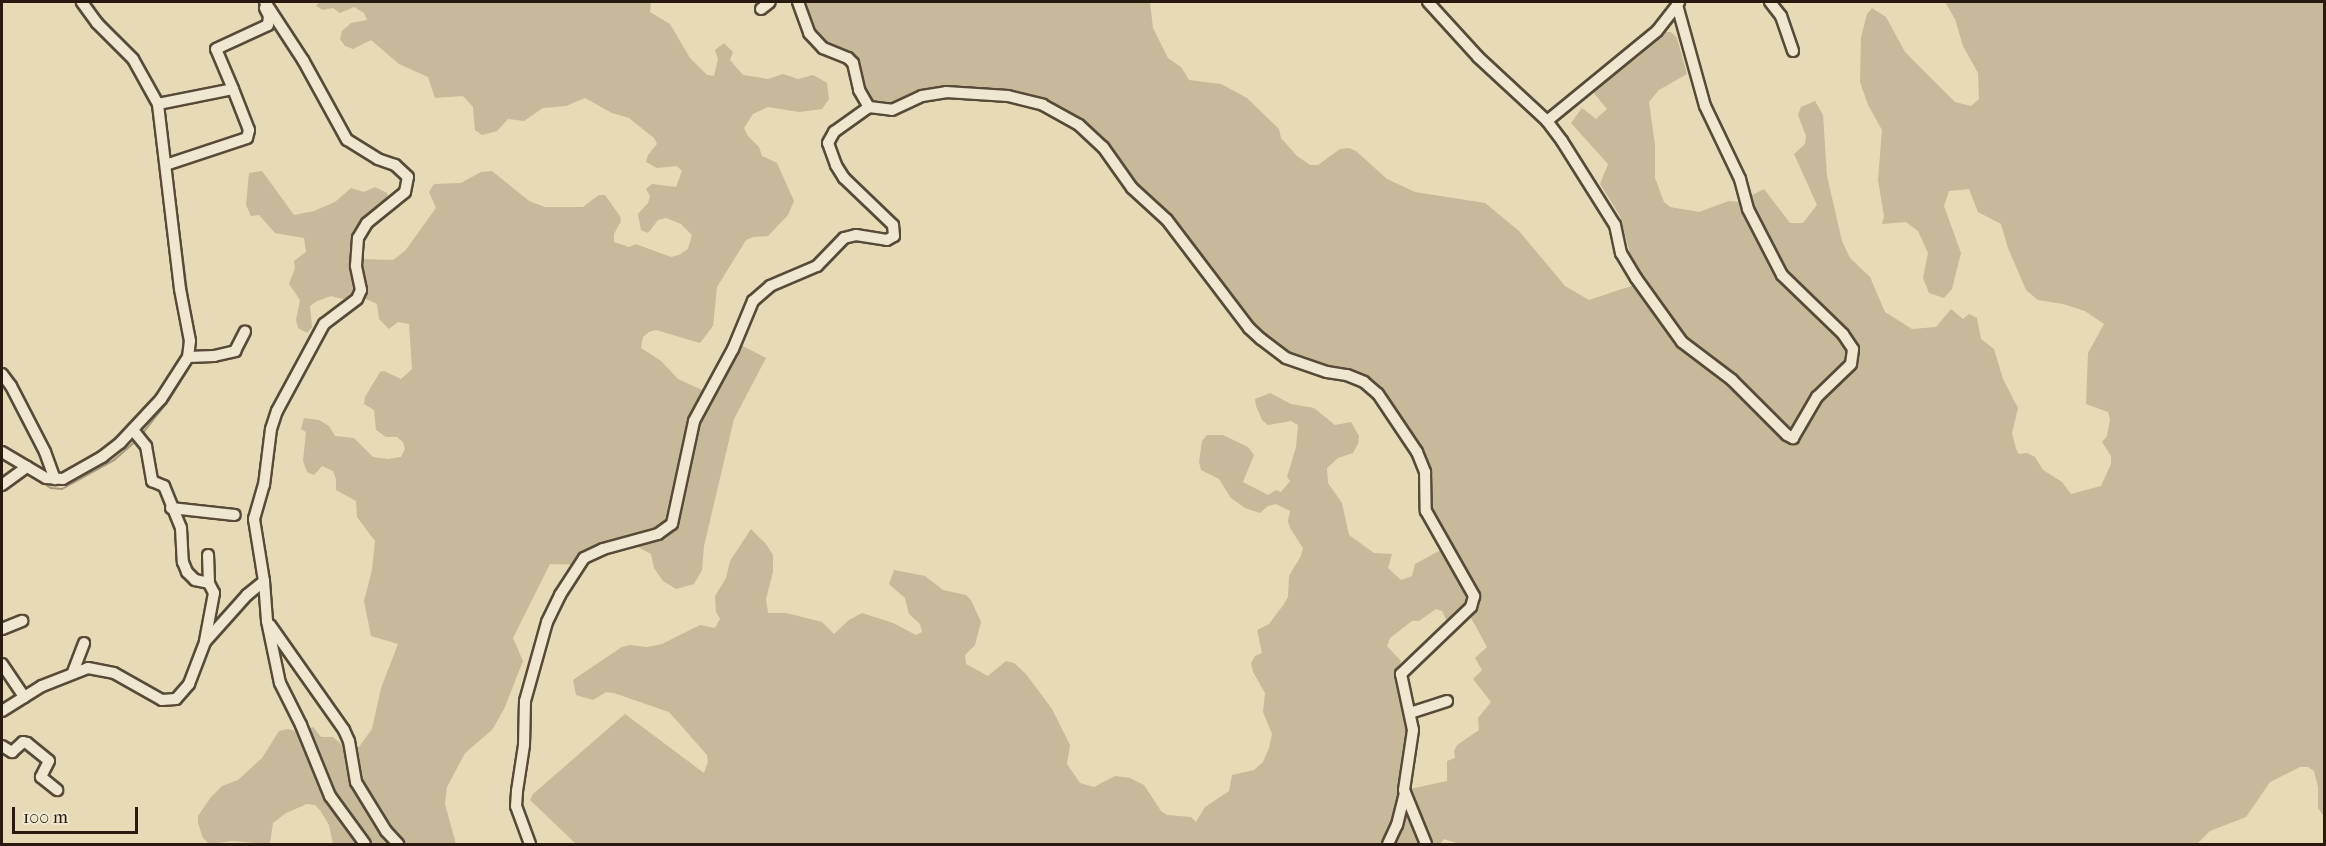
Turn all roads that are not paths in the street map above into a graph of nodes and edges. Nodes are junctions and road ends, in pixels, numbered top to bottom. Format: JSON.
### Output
{"nodes":[{"id":1,"x":82,"y":2,"type":"edge"},
{"id":2,"x":265,"y":2,"type":"edge"},
{"id":3,"x":798,"y":2,"type":"edge"},
{"id":4,"x":1428,"y":2,"type":"edge"},
{"id":5,"x":1770,"y":2,"type":"edge"},
{"id":6,"x":1678,"y":3,"type":"edge"},
{"id":7,"x":1793,"y":51,"type":"dead end"},
{"id":8,"x":232,"y":89,"type":"junction"},
{"id":9,"x":162,"y":103,"type":"junction"},
{"id":10,"x":869,"y":107,"type":"junction"},
{"id":11,"x":1547,"y":121,"type":"junction"},
{"id":12,"x":170,"y":164,"type":"junction"},
{"id":13,"x":244,"y":331,"type":"dead end"},
{"id":14,"x":192,"y":357,"type":"junction"},
{"id":15,"x":2,"y":374,"type":"edge"},
{"id":16,"x":137,"y":434,"type":"junction"},
{"id":17,"x":2,"y":452,"type":"edge"},
{"id":18,"x":25,"y":468,"type":"junction"},
{"id":19,"x":55,"y":479,"type":"junction"},
{"id":20,"x":2,"y":485,"type":"edge"},
{"id":21,"x":171,"y":508,"type":"junction"},
{"id":22,"x":235,"y":514,"type":"dead end"},
{"id":23,"x":208,"y":555,"type":"dead end"},
{"id":24,"x":264,"y":581,"type":"junction"},
{"id":25,"x":209,"y":583,"type":"junction"},
{"id":26,"x":22,"y":621,"type":"dead end"},
{"id":27,"x":267,"y":621,"type":"junction"},
{"id":28,"x":2,"y":629,"type":"edge"},
{"id":29,"x":205,"y":642,"type":"junction"},
{"id":30,"x":84,"y":643,"type":"dead end"},
{"id":31,"x":2,"y":664,"type":"edge"},
{"id":32,"x":73,"y":672,"type":"junction"},
{"id":33,"x":24,"y":697,"type":"junction"},
{"id":34,"x":1447,"y":701,"type":"dead end"},
{"id":35,"x":2,"y":711,"type":"edge"},
{"id":36,"x":1410,"y":713,"type":"junction"},
{"id":37,"x":2,"y":746,"type":"edge"},
{"id":38,"x":57,"y":790,"type":"dead end"},
{"id":39,"x":1405,"y":793,"type":"junction"},
{"id":40,"x":365,"y":844,"type":"edge"},
{"id":41,"x":398,"y":844,"type":"edge"},
{"id":42,"x":530,"y":844,"type":"edge"},
{"id":43,"x":1388,"y":844,"type":"edge"},
{"id":44,"x":1426,"y":844,"type":"edge"}],
"edges":[{"from":1,"to":9,"type":"street"},
{"from":2,"to":8,"type":"street"},
{"from":2,"to":24,"type":"street"},
{"from":3,"to":10,"type":"street"},
{"from":4,"to":11,"type":"street"},
{"from":5,"to":7,"type":"street"},
{"from":6,"to":11,"type":"street"},
{"from":6,"to":11,"type":"street"},
{"from":8,"to":9,"type":"street"},
{"from":8,"to":12,"type":"street"},
{"from":9,"to":12,"type":"street"},
{"from":10,"to":36,"type":"street"},
{"from":10,"to":42,"type":"street"},
{"from":12,"to":14,"type":"street"},
{"from":13,"to":14,"type":"street"},
{"from":14,"to":16,"type":"street"},
{"from":15,"to":19,"type":"street"},
{"from":16,"to":19,"type":"street"},
{"from":16,"to":21,"type":"street"},
{"from":17,"to":18,"type":"street"},
{"from":18,"to":19,"type":"street"},
{"from":18,"to":20,"type":"street"},
{"from":21,"to":22,"type":"street"},
{"from":21,"to":25,"type":"street"},
{"from":23,"to":25,"type":"street"},
{"from":24,"to":27,"type":"street"},
{"from":24,"to":29,"type":"street"},
{"from":25,"to":29,"type":"street"},
{"from":26,"to":28,"type":"street"},
{"from":27,"to":40,"type":"street"},
{"from":27,"to":41,"type":"street"},
{"from":29,"to":32,"type":"street"},
{"from":30,"to":32,"type":"street"},
{"from":31,"to":33,"type":"street"},
{"from":32,"to":33,"type":"street"},
{"from":33,"to":35,"type":"street"},
{"from":34,"to":36,"type":"street"},
{"from":36,"to":39,"type":"street"},
{"from":37,"to":38,"type":"street"},
{"from":39,"to":43,"type":"street"},
{"from":39,"to":44,"type":"street"}]}
